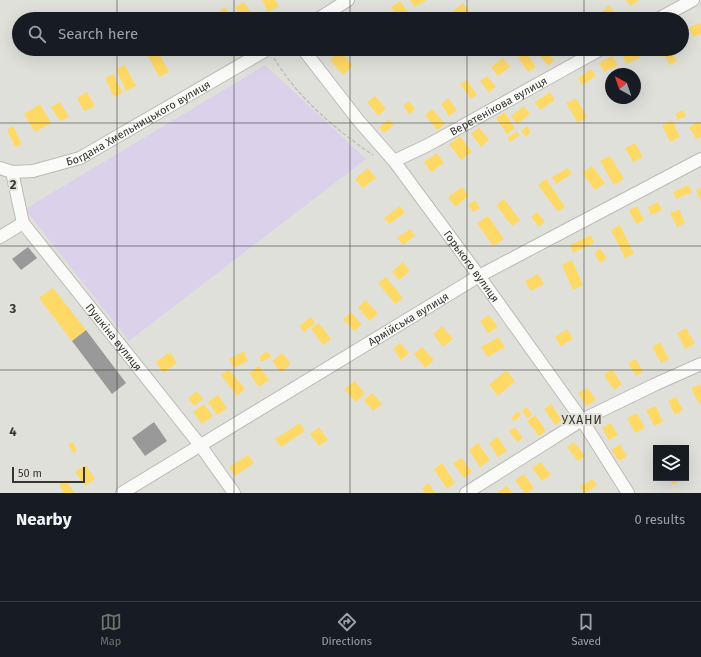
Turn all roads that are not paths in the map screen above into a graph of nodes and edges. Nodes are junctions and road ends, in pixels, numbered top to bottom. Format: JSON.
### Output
{"nodes":[{"id":1,"x":348,"y":0,"type":"edge"},
{"id":2,"x":693,"y":0,"type":"edge"},
{"id":3,"x":329,"y":12,"type":"edge"},
{"id":4,"x":671,"y":12,"type":"edge"},
{"id":5,"x":264,"y":56,"type":"edge"},
{"id":6,"x":308,"y":56,"type":"edge"},
{"id":7,"x":588,"y":56,"type":"edge"},
{"id":8,"x":701,"y":159,"type":"edge"},
{"id":9,"x":394,"y":161,"type":"junction"},
{"id":10,"x":0,"y":168,"type":"edge"},
{"id":11,"x":12,"y":172,"type":"junction"},
{"id":12,"x":23,"y":223,"type":"junction"},
{"id":13,"x":0,"y":237,"type":"edge"},
{"id":14,"x":479,"y":276,"type":"junction"},
{"id":15,"x":701,"y":364,"type":"edge"},
{"id":16,"x":582,"y":420,"type":"junction"},
{"id":17,"x":200,"y":445,"type":"junction"},
{"id":18,"x":122,"y":493,"type":"edge"},
{"id":19,"x":234,"y":493,"type":"edge"},
{"id":20,"x":466,"y":493,"type":"edge"},
{"id":21,"x":628,"y":493,"type":"edge"}],
"edges":[{"from":1,"to":3,"type":"street"},
{"from":2,"to":4,"type":"street"},
{"from":5,"to":11,"type":"street","name":"Богдана Хмельницького вулиця"},
{"from":6,"to":9,"type":"street","name":"Горького вулиця"},
{"from":7,"to":9,"type":"street","name":"Веретенікова вулиця"},
{"from":8,"to":14,"type":"street","name":"Армійська вулиця"},
{"from":9,"to":14,"type":"street","name":"Горького вулиця"},
{"from":10,"to":11,"type":"street","name":"Богдана Хмельницького вулиця"},
{"from":11,"to":12,"type":"street","name":"Пушкіна вулиця"},
{"from":12,"to":13,"type":"street"},
{"from":12,"to":17,"type":"street","name":"Пушкіна вулиця"},
{"from":14,"to":16,"type":"street","name":"Горького вулиця"},
{"from":14,"to":17,"type":"street","name":"Армійська вулиця"},
{"from":15,"to":16,"type":"street"},
{"from":16,"to":20,"type":"street"},
{"from":16,"to":21,"type":"street","name":"Горького вулиця"},
{"from":17,"to":18,"type":"street","name":"Армійська вулиця"},
{"from":17,"to":19,"type":"street","name":"Пушкіна вулиця"}]}
